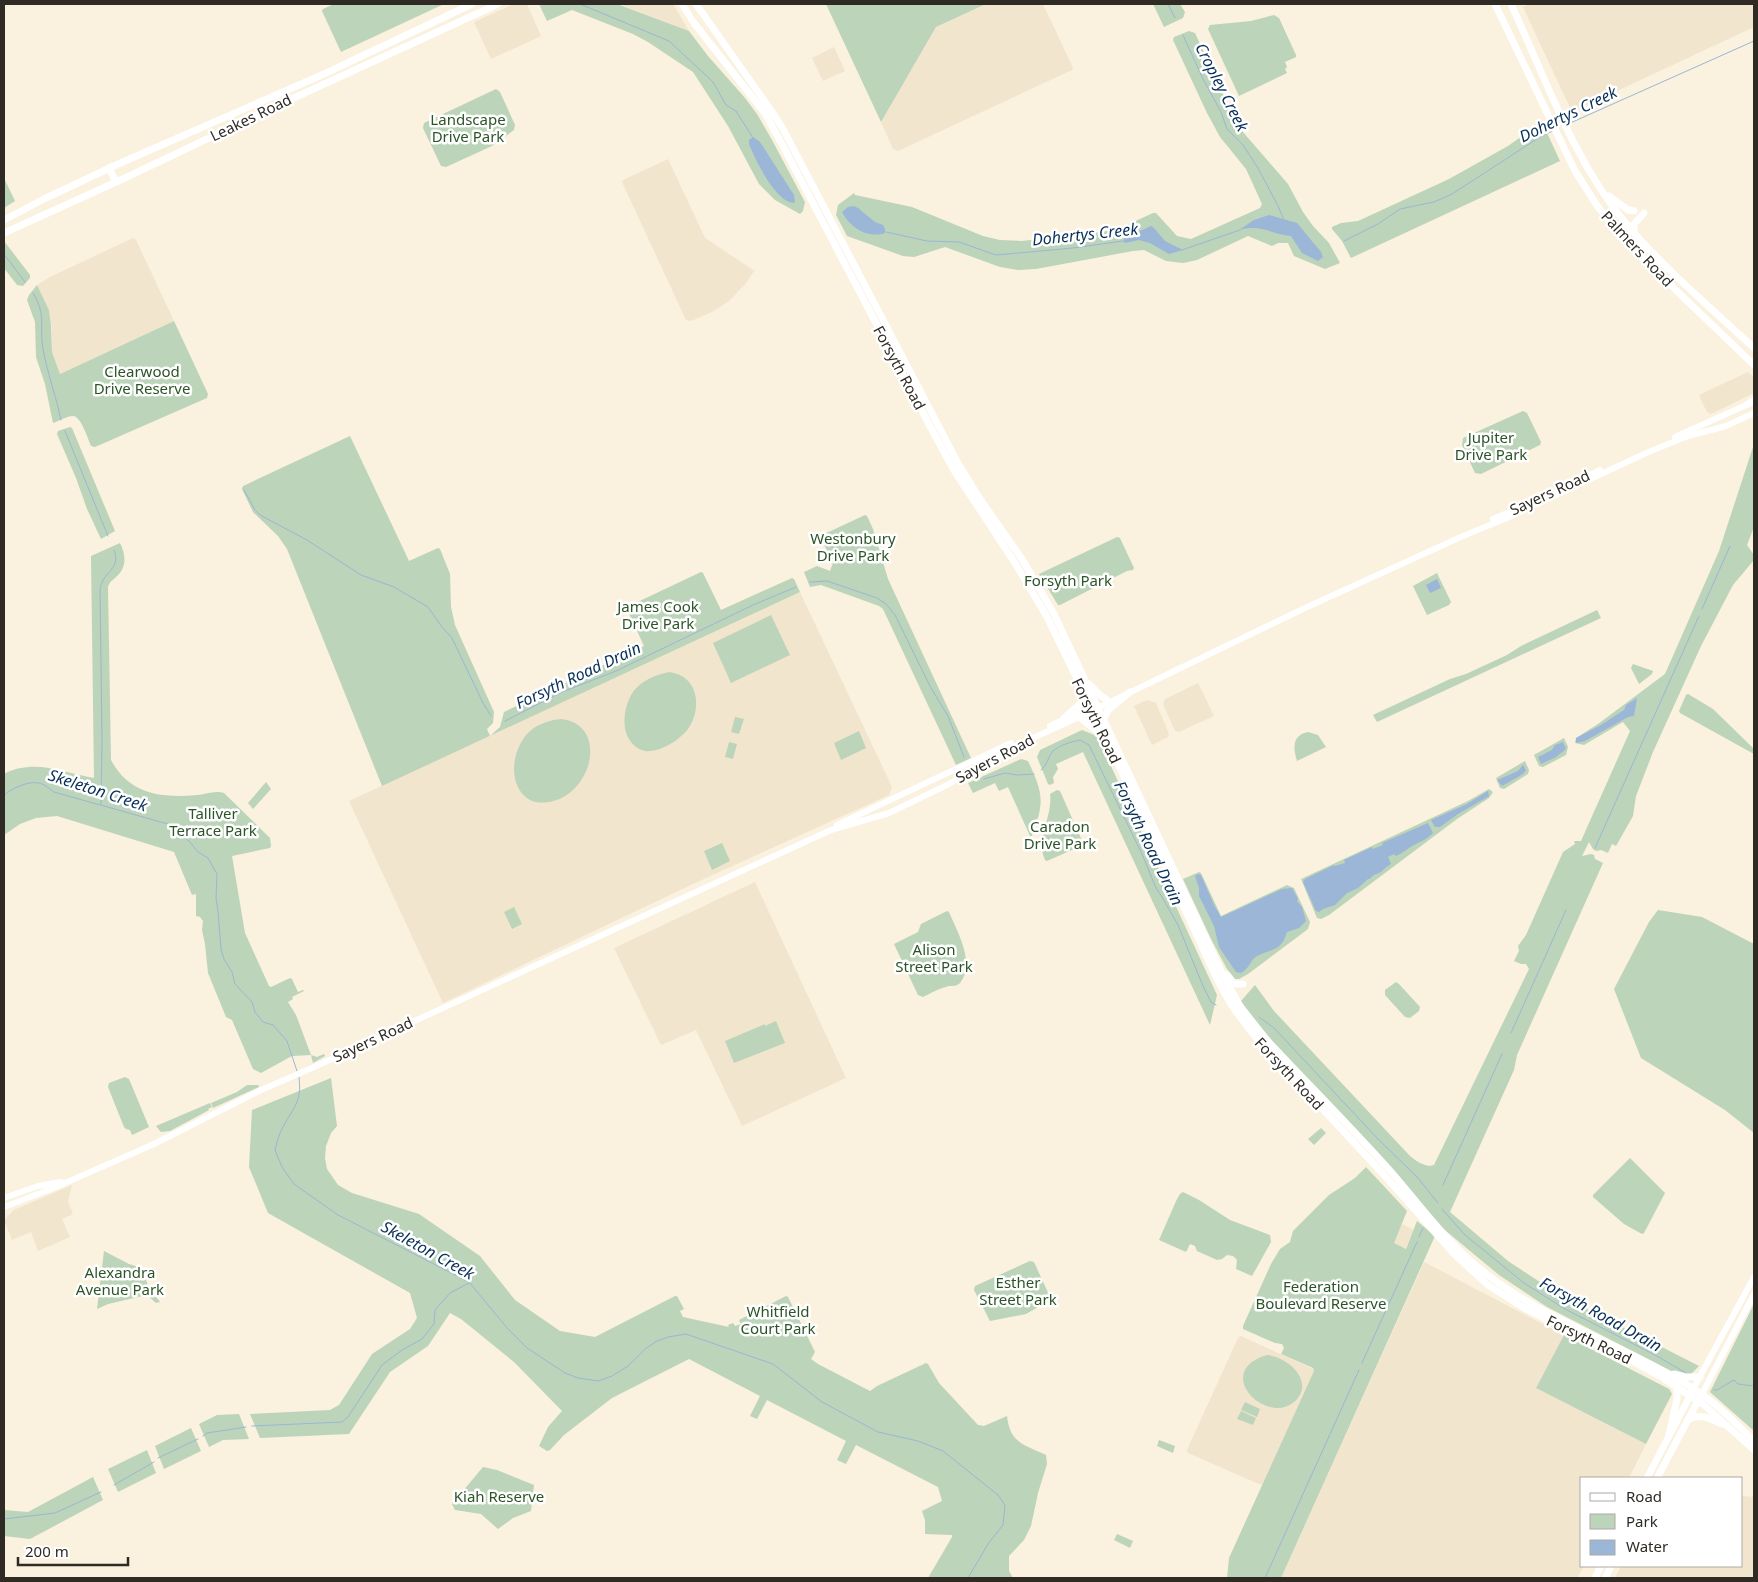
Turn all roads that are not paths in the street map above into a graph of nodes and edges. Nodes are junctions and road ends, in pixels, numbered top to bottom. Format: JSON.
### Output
{"nodes":[{"id":1,"x":472,"y":4,"type":"edge"},
{"id":2,"x":498,"y":4,"type":"edge"},
{"id":3,"x":682,"y":4,"type":"edge"},
{"id":4,"x":696,"y":4,"type":"edge"},
{"id":5,"x":1495,"y":4,"type":"edge"},
{"id":6,"x":1511,"y":4,"type":"edge"},
{"id":7,"x":109,"y":168,"type":"junction"},
{"id":8,"x":116,"y":182,"type":"junction"},
{"id":9,"x":1601,"y":189,"type":"junction"},
{"id":10,"x":1634,"y":211,"type":"dead end"},
{"id":11,"x":1644,"y":213,"type":"dead end"},
{"id":12,"x":4,"y":220,"type":"edge"},
{"id":13,"x":1623,"y":220,"type":"junction"},
{"id":14,"x":1613,"y":227,"type":"junction"},
{"id":15,"x":1634,"y":232,"type":"junction"},
{"id":16,"x":4,"y":233,"type":"edge"},
{"id":17,"x":1754,"y":348,"type":"edge"},
{"id":18,"x":1754,"y":365,"type":"edge"},
{"id":19,"x":1752,"y":402,"type":"edge"},
{"id":20,"x":1754,"y":413,"type":"edge"},
{"id":21,"x":935,"y":428,"type":"junction"},
{"id":22,"x":1598,"y":473,"type":"junction"},
{"id":23,"x":1305,"y":608,"type":"junction"},
{"id":24,"x":1050,"y":615,"type":"junction"},
{"id":25,"x":1082,"y":674,"type":"junction"},
{"id":26,"x":1130,"y":692,"type":"junction"},
{"id":27,"x":1084,"y":696,"type":"junction"},
{"id":28,"x":1106,"y":699,"type":"junction"},
{"id":29,"x":1094,"y":707,"type":"junction"},
{"id":30,"x":1079,"y":717,"type":"junction"},
{"id":31,"x":1064,"y":718,"type":"junction"},
{"id":32,"x":1104,"y":719,"type":"junction"},
{"id":33,"x":1105,"y":737,"type":"junction"},
{"id":34,"x":1027,"y":740,"type":"junction"},
{"id":35,"x":901,"y":795,"type":"junction"},
{"id":36,"x":906,"y":804,"type":"junction"},
{"id":37,"x":831,"y":830,"type":"junction"},
{"id":38,"x":801,"y":841,"type":"junction"},
{"id":39,"x":679,"y":899,"type":"junction"},
{"id":40,"x":1211,"y":950,"type":"junction"},
{"id":41,"x":1243,"y":984,"type":"dead end"},
{"id":42,"x":65,"y":1182,"type":"junction"},
{"id":43,"x":4,"y":1198,"type":"edge"},
{"id":44,"x":4,"y":1207,"type":"edge"},
{"id":45,"x":1444,"y":1238,"type":"junction"},
{"id":46,"x":1480,"y":1269,"type":"junction"},
{"id":47,"x":1754,"y":1277,"type":"edge"},
{"id":48,"x":1480,"y":1278,"type":"junction"},
{"id":49,"x":1754,"y":1290,"type":"edge"},
{"id":50,"x":1746,"y":1292,"type":"junction"},
{"id":51,"x":1754,"y":1294,"type":"edge"},
{"id":52,"x":1653,"y":1366,"type":"junction"},
{"id":53,"x":1700,"y":1377,"type":"junction"},
{"id":54,"x":1677,"y":1387,"type":"junction"},
{"id":55,"x":1692,"y":1392,"type":"junction"},
{"id":56,"x":1700,"y":1398,"type":"junction"},
{"id":57,"x":1688,"y":1420,"type":"junction"},
{"id":58,"x":1731,"y":1429,"type":"junction"},
{"id":59,"x":1669,"y":1435,"type":"junction"},
{"id":60,"x":1754,"y":1441,"type":"edge"},
{"id":61,"x":1754,"y":1450,"type":"edge"},
{"id":62,"x":1648,"y":1477,"type":"edge"},
{"id":63,"x":1658,"y":1477,"type":"edge"}],
"edges":[{"from":1,"to":7,"type":"main road","name":"Leakes Road"},
{"from":2,"to":8,"type":"main road","name":"Leakes Road"},
{"from":3,"to":21,"type":"main road","name":"Forsyth Road"},
{"from":4,"to":21,"type":"main road","name":"Forsyth Road"},
{"from":5,"to":14,"type":"main road","name":"Palmers Road"},
{"from":6,"to":9,"type":"main road","name":"Palmers Road"},
{"from":7,"to":8,"type":"main road"},
{"from":7,"to":12,"type":"main road","name":"Leakes Road"},
{"from":8,"to":16,"type":"main road","name":"Leakes Road"},
{"from":9,"to":10,"type":"main road"},
{"from":9,"to":13,"type":"main road","name":"Palmers Road"},
{"from":11,"to":15,"type":"main road"},
{"from":13,"to":14,"type":"main road"},
{"from":13,"to":15,"type":"main road","name":"Palmers Road"},
{"from":14,"to":18,"type":"main road","name":"Palmers Road"},
{"from":15,"to":17,"type":"main road","name":"Palmers Road"},
{"from":19,"to":22,"type":"main road","name":"Sayers Road"},
{"from":20,"to":22,"type":"main road","name":"Sayers Road"},
{"from":21,"to":24,"type":"main road","name":"Forsyth Road"},
{"from":22,"to":23,"type":"main road","name":"Sayers Road"},
{"from":23,"to":26,"type":"main road","name":"Sayers Road"},
{"from":23,"to":28,"type":"main road","name":"Sayers Road"},
{"from":24,"to":25,"type":"main road","name":"Forsyth Road"},
{"from":24,"to":27,"type":"main road","name":"Forsyth Road"},
{"from":25,"to":28,"type":"main road"},
{"from":25,"to":29,"type":"main road","name":"Forsyth Road"},
{"from":26,"to":29,"type":"main road","name":"Sayers Road"},
{"from":26,"to":32,"type":"main road"},
{"from":27,"to":29,"type":"main road","name":"Forsyth Road"},
{"from":27,"to":31,"type":"main road"},
{"from":28,"to":29,"type":"main road","name":"Sayers Road"},
{"from":29,"to":30,"type":"main road","name":"Sayers Road"},
{"from":29,"to":31,"type":"main road","name":"Sayers Road"},
{"from":29,"to":32,"type":"main road","name":"Forsyth Road"},
{"from":29,"to":33,"type":"main road","name":"Forsyth Road"},
{"from":30,"to":33,"type":"main road"},
{"from":30,"to":34,"type":"main road","name":"Sayers Road"},
{"from":31,"to":34,"type":"main road","name":"Sayers Road"},
{"from":32,"to":40,"type":"main road","name":"Forsyth Road"},
{"from":33,"to":45,"type":"main road","name":"Forsyth Road"},
{"from":34,"to":35,"type":"main road","name":"Sayers Road"},
{"from":34,"to":36,"type":"main road","name":"Sayers Road"},
{"from":35,"to":36,"type":"main road"},
{"from":35,"to":38,"type":"main road","name":"Sayers Road"},
{"from":36,"to":37,"type":"main road","name":"Sayers Road"},
{"from":37,"to":38,"type":"main road"},
{"from":37,"to":39,"type":"main road","name":"Sayers Road"},
{"from":38,"to":39,"type":"main road","name":"Sayers Road"},
{"from":39,"to":42,"type":"main road","name":"Sayers Road"},
{"from":40,"to":41,"type":"main road"},
{"from":40,"to":45,"type":"main road","name":"Forsyth Road"},
{"from":42,"to":43,"type":"main road","name":"Sayers Road"},
{"from":42,"to":44,"type":"main road","name":"Sayers Road"},
{"from":45,"to":46,"type":"main road","name":"Forsyth Road"},
{"from":45,"to":48,"type":"main road","name":"Forsyth Road"},
{"from":46,"to":48,"type":"main road"},
{"from":46,"to":52,"type":"main road","name":"Forsyth Road"},
{"from":47,"to":50,"type":"main road"},
{"from":48,"to":54,"type":"main road","name":"Forsyth Road"},
{"from":49,"to":50,"type":"main road"},
{"from":50,"to":53,"type":"main road"},
{"from":51,"to":56,"type":"main road"},
{"from":52,"to":53,"type":"main road"},
{"from":52,"to":55,"type":"main road","name":"Forsyth Road"},
{"from":53,"to":55,"type":"main road"},
{"from":54,"to":55,"type":"main road","name":"Forsyth Road"},
{"from":54,"to":59,"type":"main road"},
{"from":55,"to":56,"type":"main road","name":"Forsyth Road"},
{"from":55,"to":59,"type":"main road"},
{"from":56,"to":57,"type":"main road"},
{"from":56,"to":58,"type":"main road","name":"Forsyth Road"},
{"from":56,"to":60,"type":"main road","name":"Forsyth Road"},
{"from":57,"to":58,"type":"main road"},
{"from":57,"to":63,"type":"main road"},
{"from":58,"to":61,"type":"main road","name":"Forsyth Road"},
{"from":59,"to":62,"type":"main road"}]}
